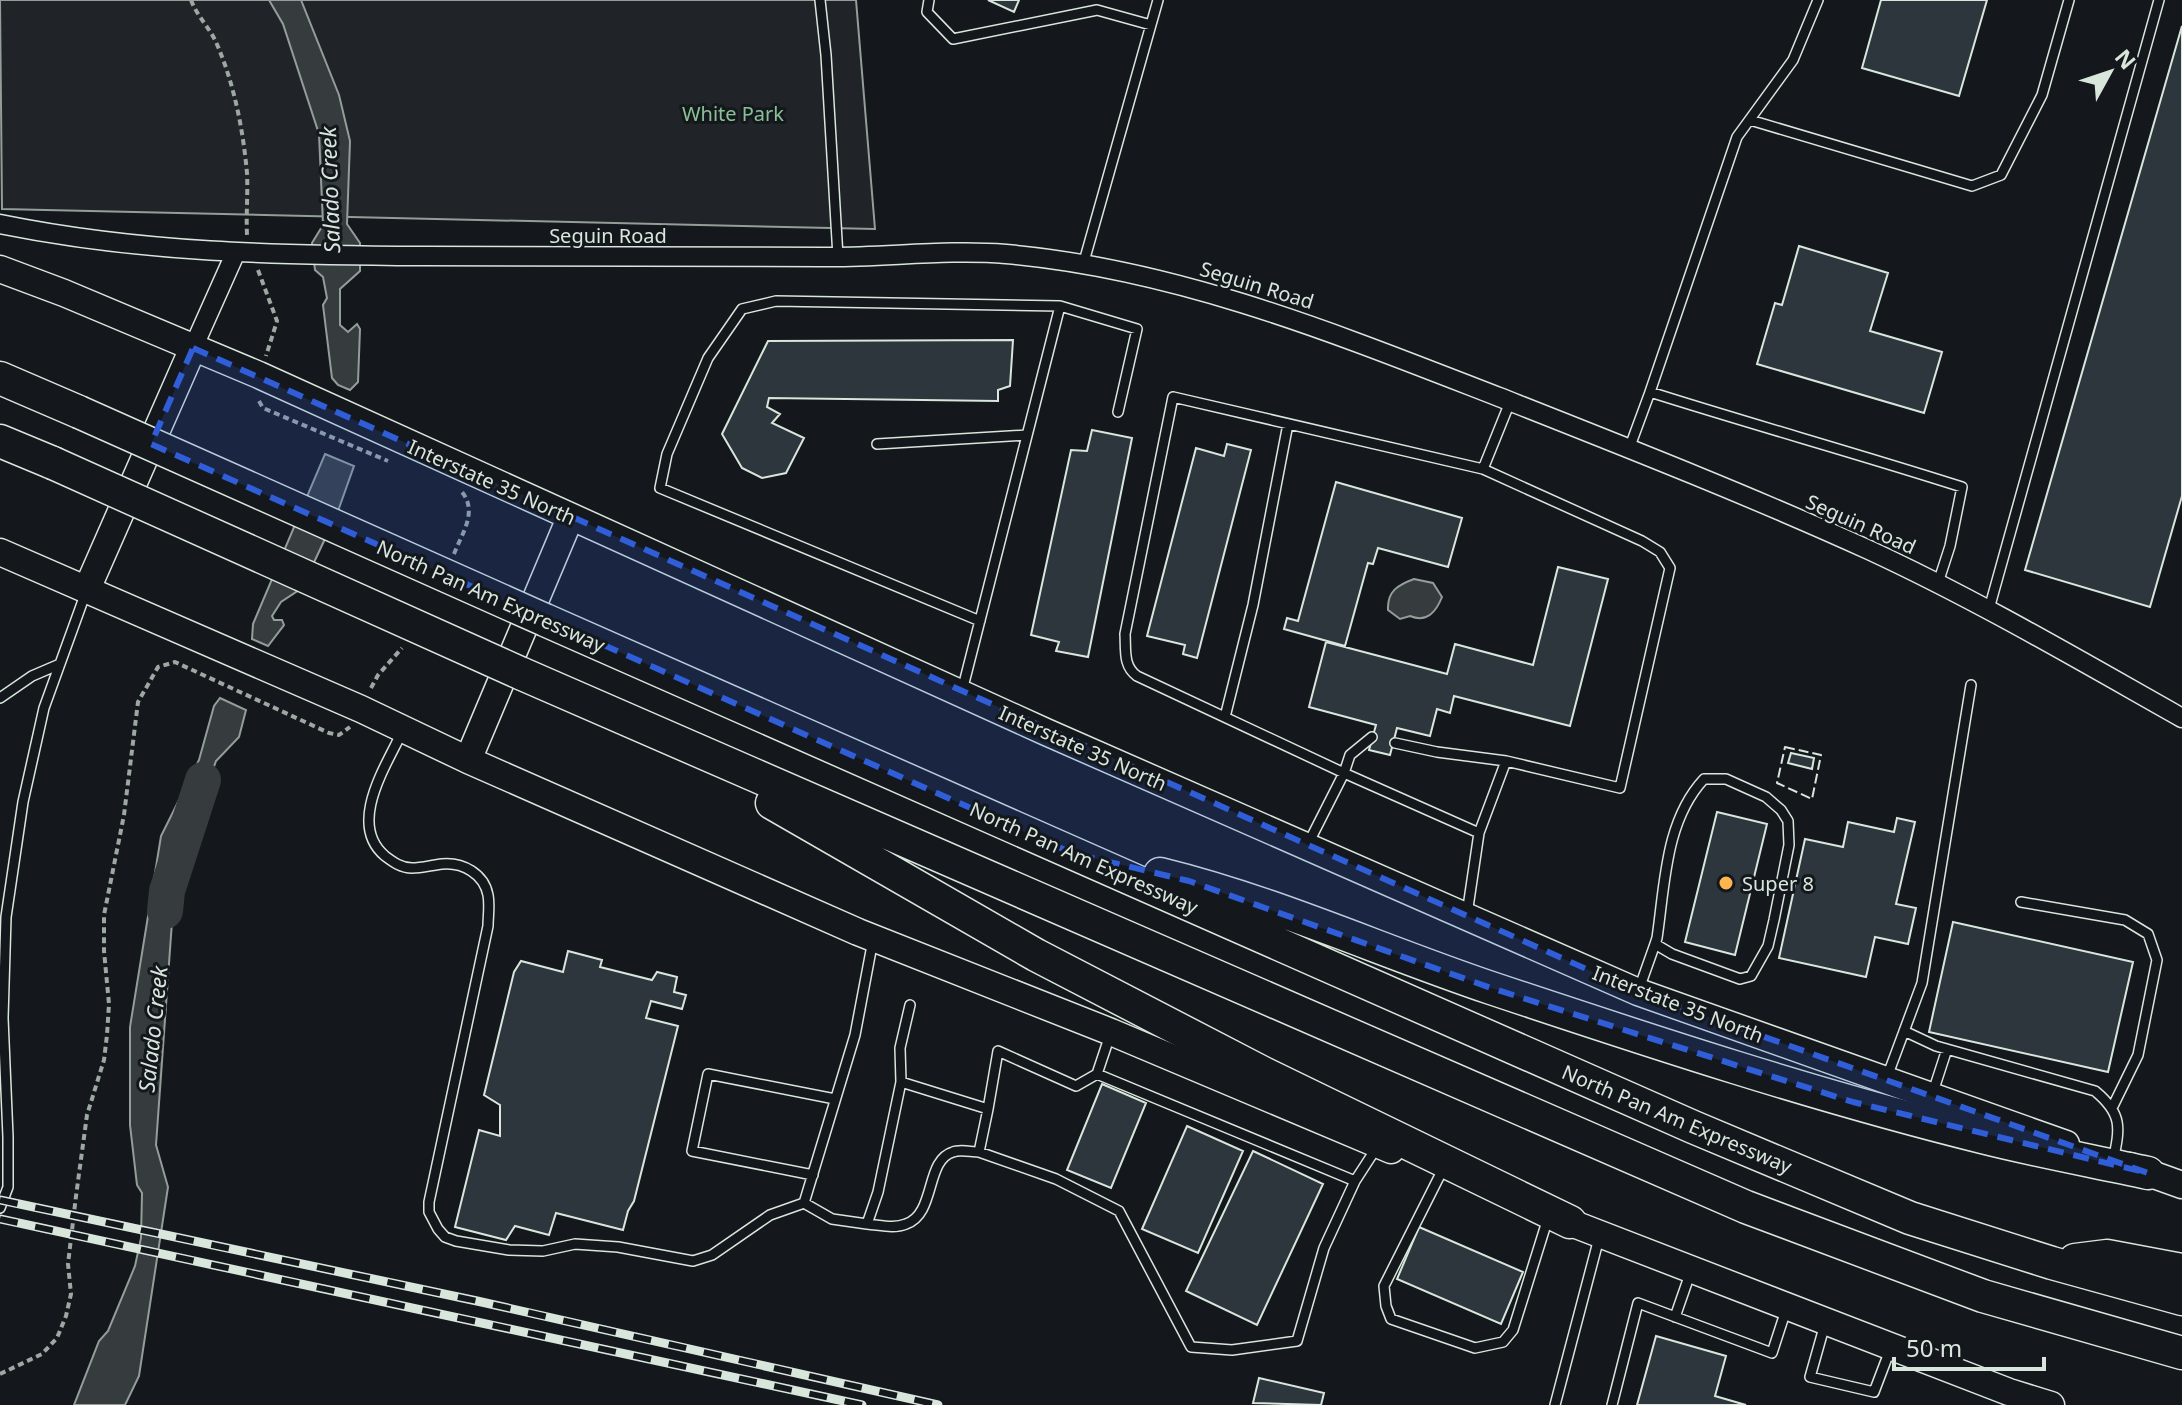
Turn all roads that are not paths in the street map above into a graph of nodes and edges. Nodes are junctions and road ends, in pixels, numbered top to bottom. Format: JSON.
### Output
{"nodes":[{"id":1,"x":820,"y":0,"type":"edge"},
{"id":2,"x":929,"y":0,"type":"edge"},
{"id":3,"x":1158,"y":0,"type":"edge"},
{"id":4,"x":1818,"y":0,"type":"edge"},
{"id":5,"x":2069,"y":0,"type":"edge"},
{"id":6,"x":2159,"y":0,"type":"edge"},
{"id":7,"x":1151,"y":25,"type":"junction"},
{"id":8,"x":1750,"y":120,"type":"junction"},
{"id":9,"x":0,"y":224,"type":"edge"},
{"id":10,"x":235,"y":254,"type":"junction"},
{"id":11,"x":838,"y":257,"type":"junction"},
{"id":12,"x":1083,"y":265,"type":"junction"},
{"id":13,"x":0,"y":269,"type":"edge"},
{"id":14,"x":1060,"y":306,"type":"junction"},
{"id":15,"x":193,"y":348,"type":"junction"},
{"id":16,"x":0,"y":378,"type":"edge"},
{"id":17,"x":1650,"y":392,"type":"junction"},
{"id":18,"x":1510,"y":402,"type":"junction"},
{"id":19,"x":1118,"y":412,"type":"dead end"},
{"id":20,"x":1288,"y":424,"type":"junction"},
{"id":21,"x":1027,"y":435,"type":"junction"},
{"id":22,"x":0,"y":441,"type":"edge"},
{"id":23,"x":877,"y":444,"type":"dead end"},
{"id":24,"x":1629,"y":450,"type":"junction"},
{"id":25,"x":1483,"y":469,"type":"junction"},
{"id":26,"x":570,"y":518,"type":"junction"},
{"id":27,"x":0,"y":552,"type":"edge"},
{"id":28,"x":1938,"y":583,"type":"junction"},
{"id":29,"x":87,"y":589,"type":"junction"},
{"id":30,"x":1989,"y":609,"type":"junction"},
{"id":31,"x":980,"y":621,"type":"junction"},
{"id":32,"x":60,"y":664,"type":"junction"},
{"id":33,"x":1971,"y":685,"type":"dead end"},
{"id":34,"x":962,"y":694,"type":"junction"},
{"id":35,"x":0,"y":698,"type":"edge"},
{"id":36,"x":1225,"y":717,"type":"junction"},
{"id":37,"x":2182,"y":717,"type":"edge"},
{"id":38,"x":623,"y":718,"type":"junction"},
{"id":39,"x":403,"y":729,"type":"junction"},
{"id":40,"x":1372,"y":737,"type":"dead end"},
{"id":41,"x":1395,"y":743,"type":"dead end"},
{"id":42,"x":468,"y":760,"type":"junction"},
{"id":43,"x":1506,"y":761,"type":"junction"},
{"id":44,"x":1344,"y":773,"type":"junction"},
{"id":45,"x":1479,"y":833,"type":"junction"},
{"id":46,"x":1307,"y":847,"type":"junction"},
{"id":47,"x":1072,"y":853,"type":"junction"},
{"id":48,"x":2021,"y":902,"type":"dead end"},
{"id":49,"x":1467,"y":917,"type":"junction"},
{"id":50,"x":873,"y":938,"type":"junction"},
{"id":51,"x":1655,"y":944,"type":"junction"},
{"id":52,"x":1638,"y":992,"type":"junction"},
{"id":53,"x":910,"y":1005,"type":"dead end"},
{"id":54,"x":1904,"y":1031,"type":"junction"},
{"id":55,"x":1111,"y":1032,"type":"junction"},
{"id":56,"x":1947,"y":1049,"type":"junction"},
{"id":57,"x":1097,"y":1074,"type":"junction"},
{"id":58,"x":1886,"y":1080,"type":"junction"},
{"id":59,"x":901,"y":1082,"type":"junction"},
{"id":60,"x":1931,"y":1096,"type":"junction"},
{"id":61,"x":835,"y":1099,"type":"junction"},
{"id":62,"x":2113,"y":1106,"type":"junction"},
{"id":63,"x":988,"y":1109,"type":"junction"},
{"id":64,"x":1378,"y":1145,"type":"junction"},
{"id":65,"x":979,"y":1152,"type":"junction"},
{"id":66,"x":2113,"y":1161,"type":"junction"},
{"id":67,"x":1442,"y":1171,"type":"junction"},
{"id":68,"x":2148,"y":1173,"type":"junction"},
{"id":69,"x":813,"y":1175,"type":"junction"},
{"id":70,"x":1355,"y":1181,"type":"junction"},
{"id":71,"x":2182,"y":1185,"type":"edge"},
{"id":72,"x":804,"y":1203,"type":"junction"},
{"id":73,"x":0,"y":1208,"type":"edge"},
{"id":74,"x":867,"y":1224,"type":"junction"},
{"id":75,"x":1573,"y":1224,"type":"junction"},
{"id":76,"x":2052,"y":1263,"type":"junction"},
{"id":77,"x":1692,"y":1270,"type":"junction"},
{"id":78,"x":2182,"y":1270,"type":"edge"},
{"id":79,"x":2182,"y":1299,"type":"edge"},
{"id":80,"x":1787,"y":1307,"type":"junction"},
{"id":81,"x":1675,"y":1317,"type":"junction"},
{"id":82,"x":1826,"y":1321,"type":"junction"},
{"id":83,"x":1891,"y":1346,"type":"junction"},
{"id":84,"x":2182,"y":1353,"type":"edge"},
{"id":85,"x":2042,"y":1404,"type":"edge"},
{"id":86,"x":1555,"y":1405,"type":"edge"},
{"id":87,"x":1612,"y":1405,"type":"edge"}],
"edges":[{"from":1,"to":11,"type":"lane"},
{"from":2,"to":7,"type":"lane"},
{"from":3,"to":7,"type":"lane"},
{"from":4,"to":8,"type":"lane"},
{"from":5,"to":8,"type":"lane"},
{"from":6,"to":30,"type":"lane"},
{"from":7,"to":12,"type":"lane"},
{"from":8,"to":17,"type":"lane"},
{"from":9,"to":10,"type":"street","name":"Seguin Road"},
{"from":10,"to":11,"type":"street","name":"Seguin Road"},
{"from":10,"to":15,"type":"street"},
{"from":11,"to":12,"type":"street","name":"Seguin Road"},
{"from":12,"to":18,"type":"street","name":"Seguin Road"},
{"from":13,"to":15,"type":"main road","name":"Interstate 35 North"},
{"from":14,"to":19,"type":"lane"},
{"from":14,"to":21,"type":"lane"},
{"from":14,"to":31,"type":"lane"},
{"from":15,"to":26,"type":"main road","name":"Interstate 35 North"},
{"from":15,"to":29,"type":"main road"},
{"from":16,"to":47,"type":"highway","name":"North Pan Am Expressway","bridge":true},
{"from":17,"to":24,"type":"lane"},
{"from":17,"to":28,"type":"lane"},
{"from":18,"to":24,"type":"street","name":"Seguin Road"},
{"from":18,"to":25,"type":"lane"},
{"from":20,"to":25,"type":"lane"},
{"from":20,"to":36,"type":"lane"},
{"from":20,"to":36,"type":"lane"},
{"from":21,"to":23,"type":"lane"},
{"from":21,"to":31,"type":"lane"},
{"from":22,"to":38,"type":"highway","bridge":true},
{"from":24,"to":28,"type":"street","name":"Seguin Road"},
{"from":25,"to":43,"type":"lane"},
{"from":26,"to":34,"type":"main road","name":"Interstate 35 North"},
{"from":26,"to":42,"type":"main road"},
{"from":27,"to":29,"type":"main road"},
{"from":28,"to":30,"type":"street","name":"Seguin Road"},
{"from":29,"to":32,"type":"lane"},
{"from":29,"to":39,"type":"main road"},
{"from":30,"to":37,"type":"street","name":"Seguin Road"},
{"from":31,"to":34,"type":"lane"},
{"from":32,"to":35,"type":"lane"},
{"from":32,"to":73,"type":"lane"},
{"from":33,"to":54,"type":"lane"},
{"from":34,"to":46,"type":"main road","name":"Interstate 35 North"},
{"from":36,"to":44,"type":"lane"},
{"from":38,"to":75,"type":"highway"},
{"from":38,"to":84,"type":"highway"},
{"from":39,"to":42,"type":"main road"},
{"from":39,"to":72,"type":"lane"},
{"from":40,"to":44,"type":"lane"},
{"from":41,"to":43,"type":"lane"},
{"from":42,"to":50,"type":"main road"},
{"from":43,"to":45,"type":"lane"},
{"from":44,"to":45,"type":"lane"},
{"from":44,"to":46,"type":"lane"},
{"from":45,"to":49,"type":"lane"},
{"from":46,"to":49,"type":"main road","name":"Interstate 35 North"},
{"from":47,"to":68,"type":"highway"},
{"from":47,"to":76,"type":"highway","name":"North Pan Am Expressway"},
{"from":48,"to":62,"type":"lane"},
{"from":49,"to":52,"type":"main road","name":"Interstate 35 North"},
{"from":50,"to":55,"type":"main road"},
{"from":50,"to":61,"type":"lane"},
{"from":51,"to":51,"type":"lane"},
{"from":51,"to":52,"type":"lane"},
{"from":52,"to":58,"type":"main road","name":"Interstate 35 North"},
{"from":53,"to":59,"type":"lane"},
{"from":54,"to":56,"type":"lane"},
{"from":54,"to":58,"type":"lane"},
{"from":55,"to":57,"type":"lane"},
{"from":55,"to":64,"type":"main road"},
{"from":56,"to":60,"type":"lane"},
{"from":56,"to":62,"type":"lane"},
{"from":57,"to":63,"type":"lane"},
{"from":57,"to":70,"type":"lane"},
{"from":58,"to":60,"type":"main road","name":"Interstate 35 North"},
{"from":59,"to":63,"type":"lane"},
{"from":59,"to":74,"type":"lane"},
{"from":60,"to":66,"type":"main road","name":"Interstate 35 North"},
{"from":61,"to":69,"type":"lane"},
{"from":61,"to":69,"type":"lane"},
{"from":62,"to":66,"type":"lane"},
{"from":63,"to":65,"type":"lane"},
{"from":64,"to":67,"type":"main road"},
{"from":64,"to":70,"type":"lane"},
{"from":65,"to":70,"type":"lane"},
{"from":65,"to":74,"type":"lane"},
{"from":66,"to":68,"type":"main road","name":"Interstate 35 North"},
{"from":67,"to":75,"type":"main road"},
{"from":67,"to":75,"type":"lane"},
{"from":68,"to":71,"type":"main road","name":"Interstate 35 North"},
{"from":69,"to":72,"type":"lane"},
{"from":72,"to":74,"type":"lane"},
{"from":75,"to":77,"type":"main road"},
{"from":75,"to":86,"type":"lane"},
{"from":76,"to":78,"type":"highway"},
{"from":76,"to":79,"type":"highway","name":"North Pan Am Expressway"},
{"from":77,"to":80,"type":"main road"},
{"from":77,"to":81,"type":"lane"},
{"from":80,"to":81,"type":"lane"},
{"from":80,"to":82,"type":"main road"},
{"from":81,"to":87,"type":"lane"},
{"from":82,"to":83,"type":"main road"},
{"from":82,"to":83,"type":"lane"},
{"from":83,"to":85,"type":"main road"}]}
